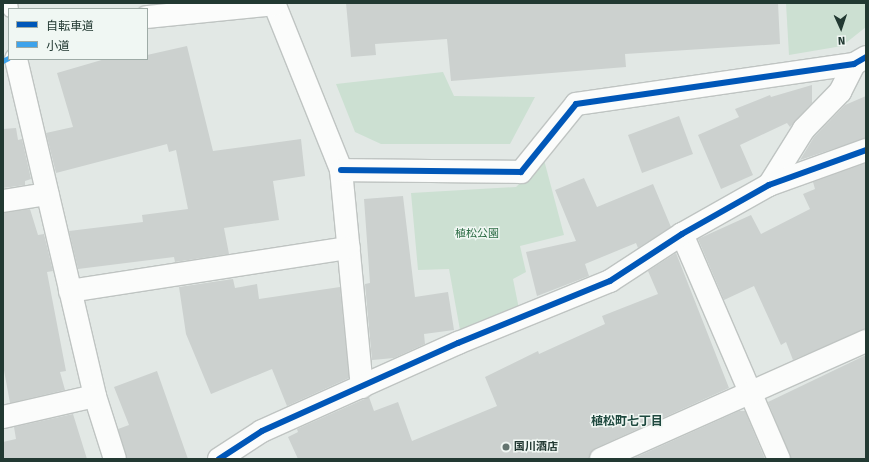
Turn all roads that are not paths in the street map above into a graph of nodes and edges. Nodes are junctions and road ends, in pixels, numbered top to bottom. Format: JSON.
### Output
{"nodes":[{"id":1,"x":274,"y":3,"type":"edge"},
{"id":2,"x":148,"y":17,"type":"edge"},
{"id":3,"x":16,"y":60,"type":"edge"},
{"id":4,"x":860,"y":60,"type":"edge"},
{"id":5,"x":866,"y":150,"type":"edge"},
{"id":6,"x":341,"y":170,"type":"junction"},
{"id":7,"x":769,"y":185,"type":"junction"},
{"id":8,"x":47,"y":194,"type":"junction"},
{"id":9,"x":3,"y":201,"type":"edge"},
{"id":10,"x":682,"y":234,"type":"junction"},
{"id":11,"x":349,"y":248,"type":"junction"},
{"id":12,"x":70,"y":291,"type":"junction"},
{"id":13,"x":866,"y":341,"type":"edge"},
{"id":14,"x":362,"y":387,"type":"junction"},
{"id":15,"x":751,"y":391,"type":"junction"},
{"id":16,"x":95,"y":396,"type":"junction"},
{"id":17,"x":3,"y":417,"type":"edge"},
{"id":18,"x":115,"y":459,"type":"edge"},
{"id":19,"x":220,"y":459,"type":"edge"},
{"id":20,"x":601,"y":459,"type":"edge"},
{"id":21,"x":779,"y":459,"type":"edge"}],
"edges":[{"from":1,"to":2,"type":"street"},
{"from":1,"to":6,"type":"street"},
{"from":3,"to":8,"type":"street"},
{"from":4,"to":6,"type":"street"},
{"from":4,"to":7,"type":"street"},
{"from":5,"to":7,"type":"street"},
{"from":6,"to":11,"type":"street"},
{"from":7,"to":10,"type":"street"},
{"from":8,"to":9,"type":"street"},
{"from":8,"to":12,"type":"street"},
{"from":10,"to":14,"type":"street"},
{"from":10,"to":15,"type":"street"},
{"from":11,"to":12,"type":"street"},
{"from":11,"to":14,"type":"street"},
{"from":12,"to":16,"type":"street"},
{"from":13,"to":15,"type":"street"},
{"from":14,"to":19,"type":"street"},
{"from":15,"to":20,"type":"street"},
{"from":15,"to":21,"type":"street"},
{"from":16,"to":17,"type":"street"},
{"from":16,"to":18,"type":"street"}]}
